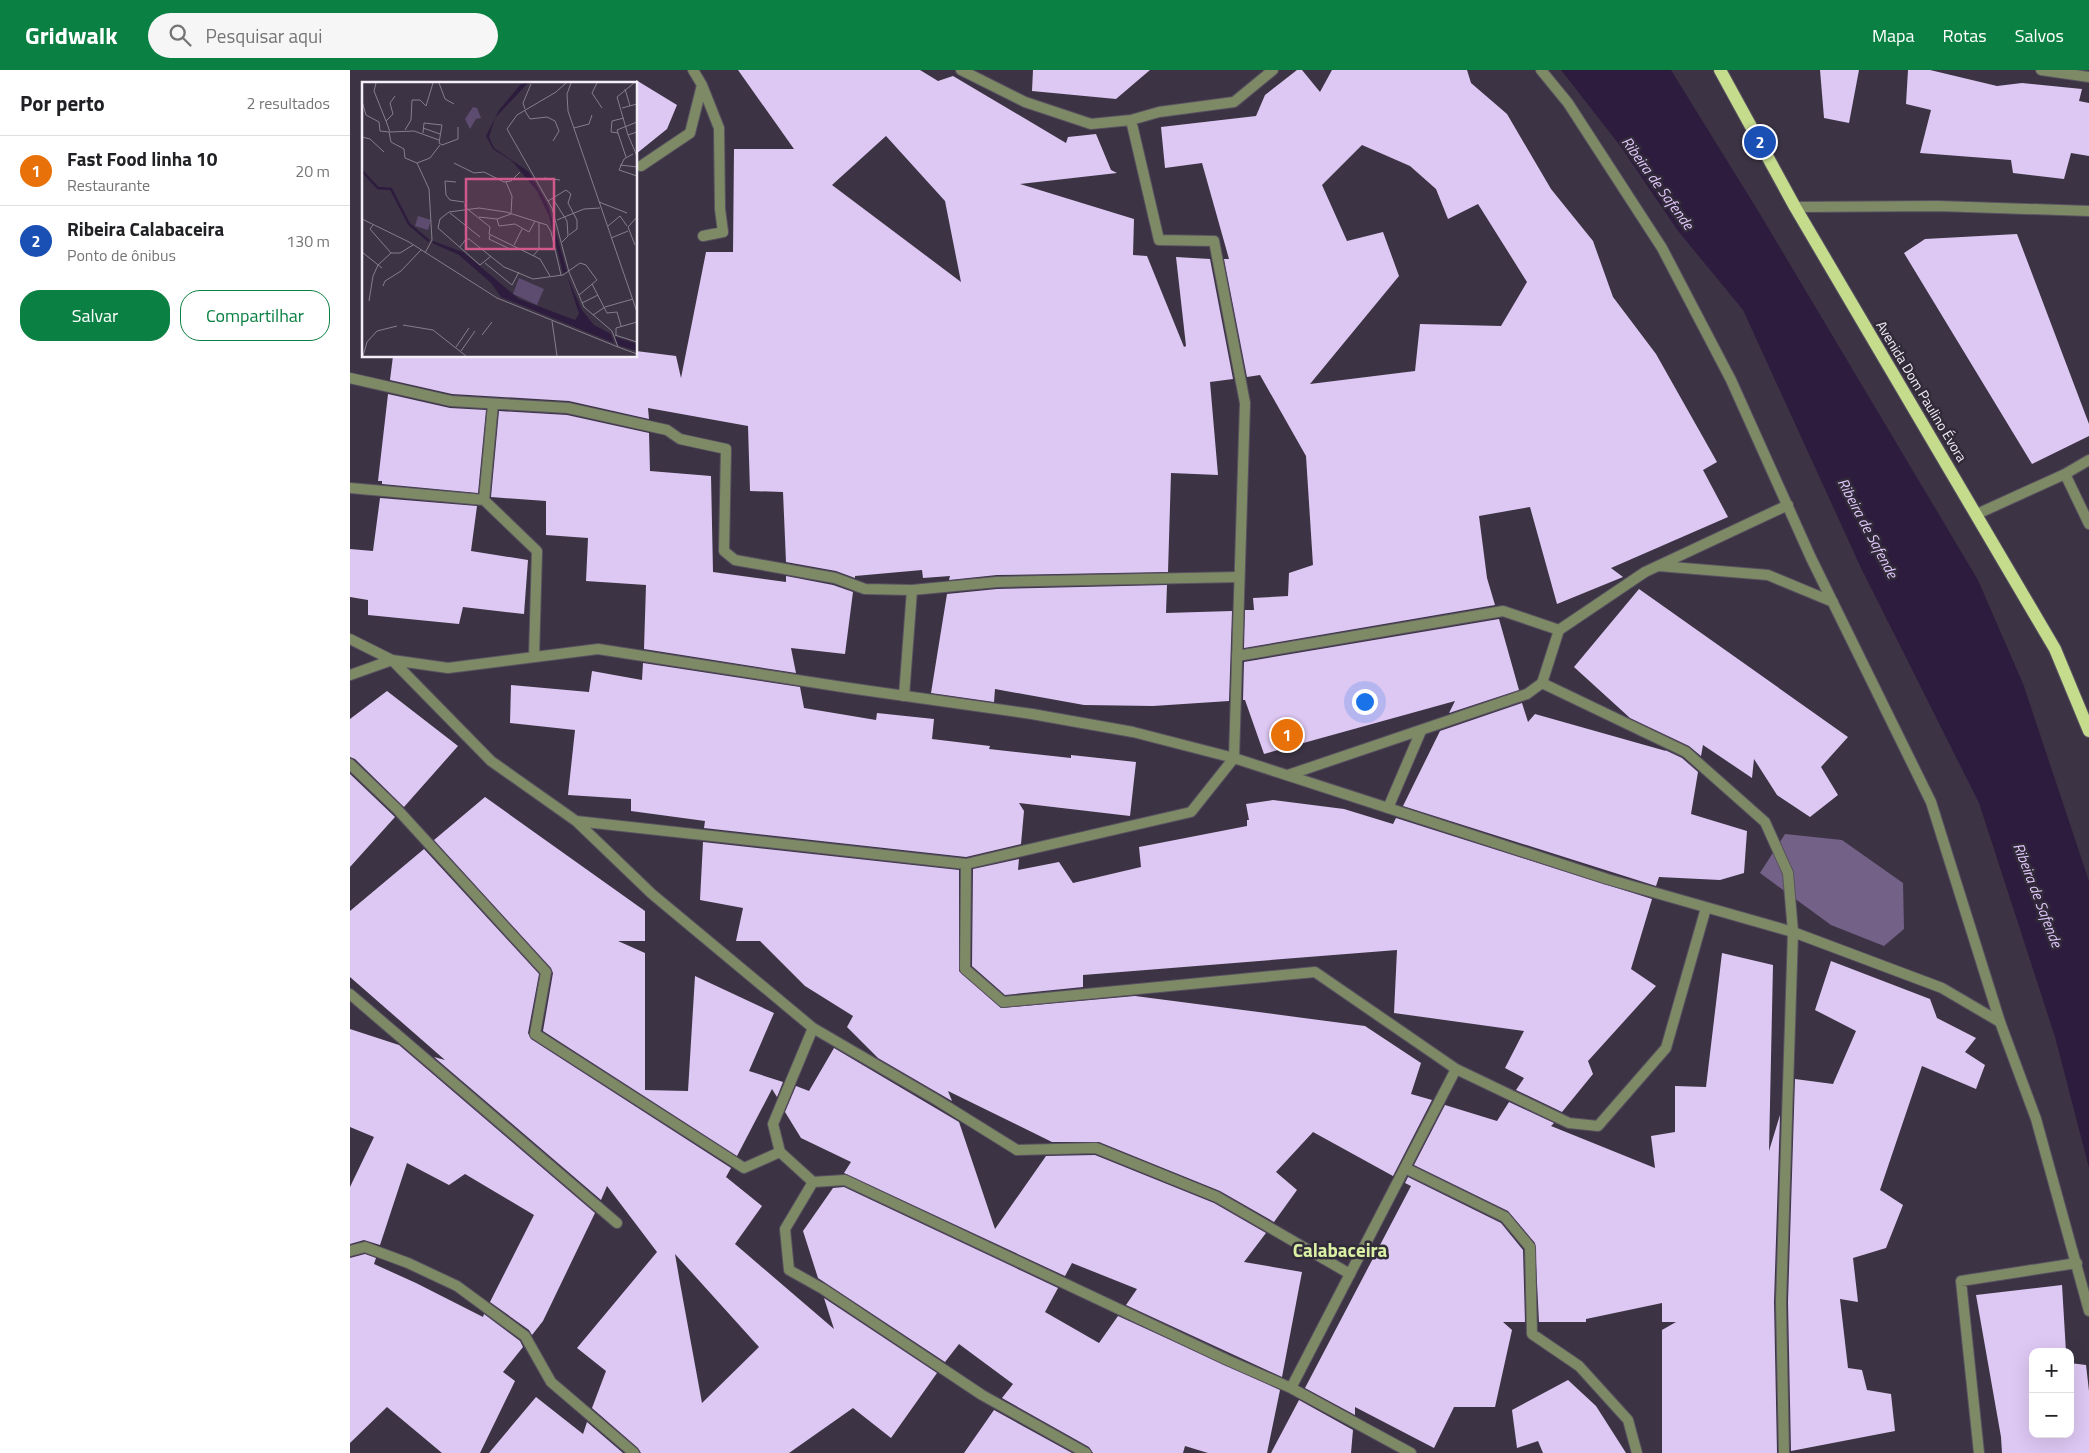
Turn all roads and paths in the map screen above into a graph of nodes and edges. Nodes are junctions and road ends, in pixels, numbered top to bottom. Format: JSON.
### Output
{"nodes":[{"id":1,"x":693,"y":70,"type":"edge"},
{"id":2,"x":961,"y":70,"type":"edge"},
{"id":3,"x":1274,"y":70,"type":"edge"},
{"id":4,"x":1541,"y":70,"type":"edge"},
{"id":5,"x":1720,"y":70,"type":"edge"},
{"id":6,"x":2041,"y":70,"type":"edge"},
{"id":7,"x":2089,"y":77,"type":"edge"},
{"id":8,"x":702,"y":85,"type":"junction"},
{"id":9,"x":1131,"y":120,"type":"junction"},
{"id":10,"x":641,"y":166,"type":"dead end"},
{"id":11,"x":1795,"y":207,"type":"junction"},
{"id":12,"x":2089,"y":211,"type":"edge"},
{"id":13,"x":703,"y":236,"type":"dead end"},
{"id":14,"x":350,"y":378,"type":"edge"},
{"id":15,"x":493,"y":404,"type":"junction"},
{"id":16,"x":2089,"y":460,"type":"edge"},
{"id":17,"x":2065,"y":474,"type":"junction"},
{"id":18,"x":350,"y":488,"type":"edge"},
{"id":19,"x":484,"y":500,"type":"junction"},
{"id":20,"x":1788,"y":505,"type":"junction"},
{"id":21,"x":1977,"y":514,"type":"junction"},
{"id":22,"x":2089,"y":524,"type":"edge"},
{"id":23,"x":1658,"y":566,"type":"junction"},
{"id":24,"x":1239,"y":577,"type":"junction"},
{"id":25,"x":912,"y":590,"type":"junction"},
{"id":26,"x":1833,"y":602,"type":"junction"},
{"id":27,"x":1559,"y":630,"type":"junction"},
{"id":28,"x":350,"y":639,"type":"edge"},
{"id":29,"x":1237,"y":656,"type":"junction"},
{"id":30,"x":534,"y":657,"type":"junction"},
{"id":31,"x":392,"y":660,"type":"junction"},
{"id":32,"x":350,"y":675,"type":"edge"},
{"id":33,"x":1542,"y":683,"type":"junction"},
{"id":34,"x":904,"y":696,"type":"junction"},
{"id":35,"x":1421,"y":730,"type":"junction"},
{"id":36,"x":2089,"y":731,"type":"edge"},
{"id":37,"x":1234,"y":758,"type":"junction"},
{"id":38,"x":350,"y":764,"type":"edge"},
{"id":39,"x":1288,"y":775,"type":"junction"},
{"id":40,"x":1388,"y":808,"type":"junction"},
{"id":41,"x":576,"y":820,"type":"junction"},
{"id":42,"x":966,"y":864,"type":"junction"},
{"id":43,"x":1706,"y":908,"type":"junction"},
{"id":44,"x":1793,"y":932,"type":"junction"},
{"id":45,"x":350,"y":994,"type":"edge"},
{"id":46,"x":2000,"y":1022,"type":"junction"},
{"id":47,"x":813,"y":1028,"type":"junction"},
{"id":48,"x":1456,"y":1069,"type":"junction"},
{"id":49,"x":780,"y":1152,"type":"junction"},
{"id":50,"x":1405,"y":1168,"type":"junction"},
{"id":51,"x":812,"y":1182,"type":"junction"},
{"id":52,"x":617,"y":1223,"type":"dead end"},
{"id":53,"x":350,"y":1251,"type":"edge"},
{"id":54,"x":2077,"y":1263,"type":"junction"},
{"id":55,"x":1350,"y":1274,"type":"junction"},
{"id":56,"x":2089,"y":1311,"type":"edge"},
{"id":57,"x":1290,"y":1388,"type":"junction"},
{"id":58,"x":634,"y":1453,"type":"edge"},
{"id":59,"x":1086,"y":1453,"type":"edge"},
{"id":60,"x":1411,"y":1453,"type":"edge"},
{"id":61,"x":1637,"y":1453,"type":"edge"},
{"id":62,"x":1784,"y":1453,"type":"edge"},
{"id":63,"x":1980,"y":1453,"type":"edge"}],
"edges":[{"from":1,"to":8,"type":"street"},
{"from":2,"to":9,"type":"street"},
{"from":3,"to":9,"type":"street"},
{"from":4,"to":20,"type":"street"},
{"from":5,"to":11,"type":"main road","name":"Avenida Dom Paulino Évora"},
{"from":6,"to":7,"type":"street"},
{"from":8,"to":10,"type":"street"},
{"from":8,"to":13,"type":"street"},
{"from":9,"to":24,"type":"street"},
{"from":11,"to":12,"type":"street"},
{"from":11,"to":21,"type":"main road","name":"Avenida Dom Paulino Évora"},
{"from":14,"to":15,"type":"street"},
{"from":15,"to":19,"type":"street"},
{"from":15,"to":25,"type":"street"},
{"from":16,"to":17,"type":"street"},
{"from":17,"to":21,"type":"street"},
{"from":17,"to":22,"type":"street"},
{"from":18,"to":19,"type":"street"},
{"from":19,"to":30,"type":"street"},
{"from":20,"to":23,"type":"street"},
{"from":20,"to":26,"type":"street"},
{"from":21,"to":36,"type":"main road","name":"Avenida Dom Paulino Évora"},
{"from":23,"to":26,"type":"street"},
{"from":23,"to":27,"type":"street"},
{"from":24,"to":25,"type":"street"},
{"from":24,"to":29,"type":"street"},
{"from":25,"to":34,"type":"street"},
{"from":26,"to":46,"type":"street"},
{"from":27,"to":29,"type":"street"},
{"from":27,"to":33,"type":"street"},
{"from":28,"to":31,"type":"street"},
{"from":29,"to":37,"type":"street"},
{"from":30,"to":31,"type":"street"},
{"from":30,"to":34,"type":"street"},
{"from":31,"to":32,"type":"street"},
{"from":31,"to":41,"type":"street"},
{"from":33,"to":35,"type":"street"},
{"from":33,"to":44,"type":"street"},
{"from":34,"to":37,"type":"street"},
{"from":35,"to":39,"type":"street"},
{"from":35,"to":40,"type":"street"},
{"from":37,"to":39,"type":"street"},
{"from":37,"to":42,"type":"street"},
{"from":38,"to":49,"type":"street"},
{"from":39,"to":40,"type":"street"},
{"from":40,"to":43,"type":"street"},
{"from":41,"to":42,"type":"street"},
{"from":41,"to":47,"type":"street"},
{"from":42,"to":48,"type":"street"},
{"from":43,"to":44,"type":"street"},
{"from":43,"to":48,"type":"street"},
{"from":44,"to":46,"type":"street"},
{"from":44,"to":62,"type":"street"},
{"from":45,"to":52,"type":"street"},
{"from":46,"to":54,"type":"street"},
{"from":47,"to":49,"type":"street"},
{"from":47,"to":55,"type":"street"},
{"from":48,"to":50,"type":"street"},
{"from":49,"to":51,"type":"street"},
{"from":50,"to":55,"type":"street"},
{"from":50,"to":61,"type":"street"},
{"from":51,"to":57,"type":"street"},
{"from":51,"to":59,"type":"street"},
{"from":53,"to":58,"type":"street"},
{"from":54,"to":56,"type":"street"},
{"from":54,"to":63,"type":"street"},
{"from":55,"to":57,"type":"street"},
{"from":57,"to":60,"type":"street"}]}
